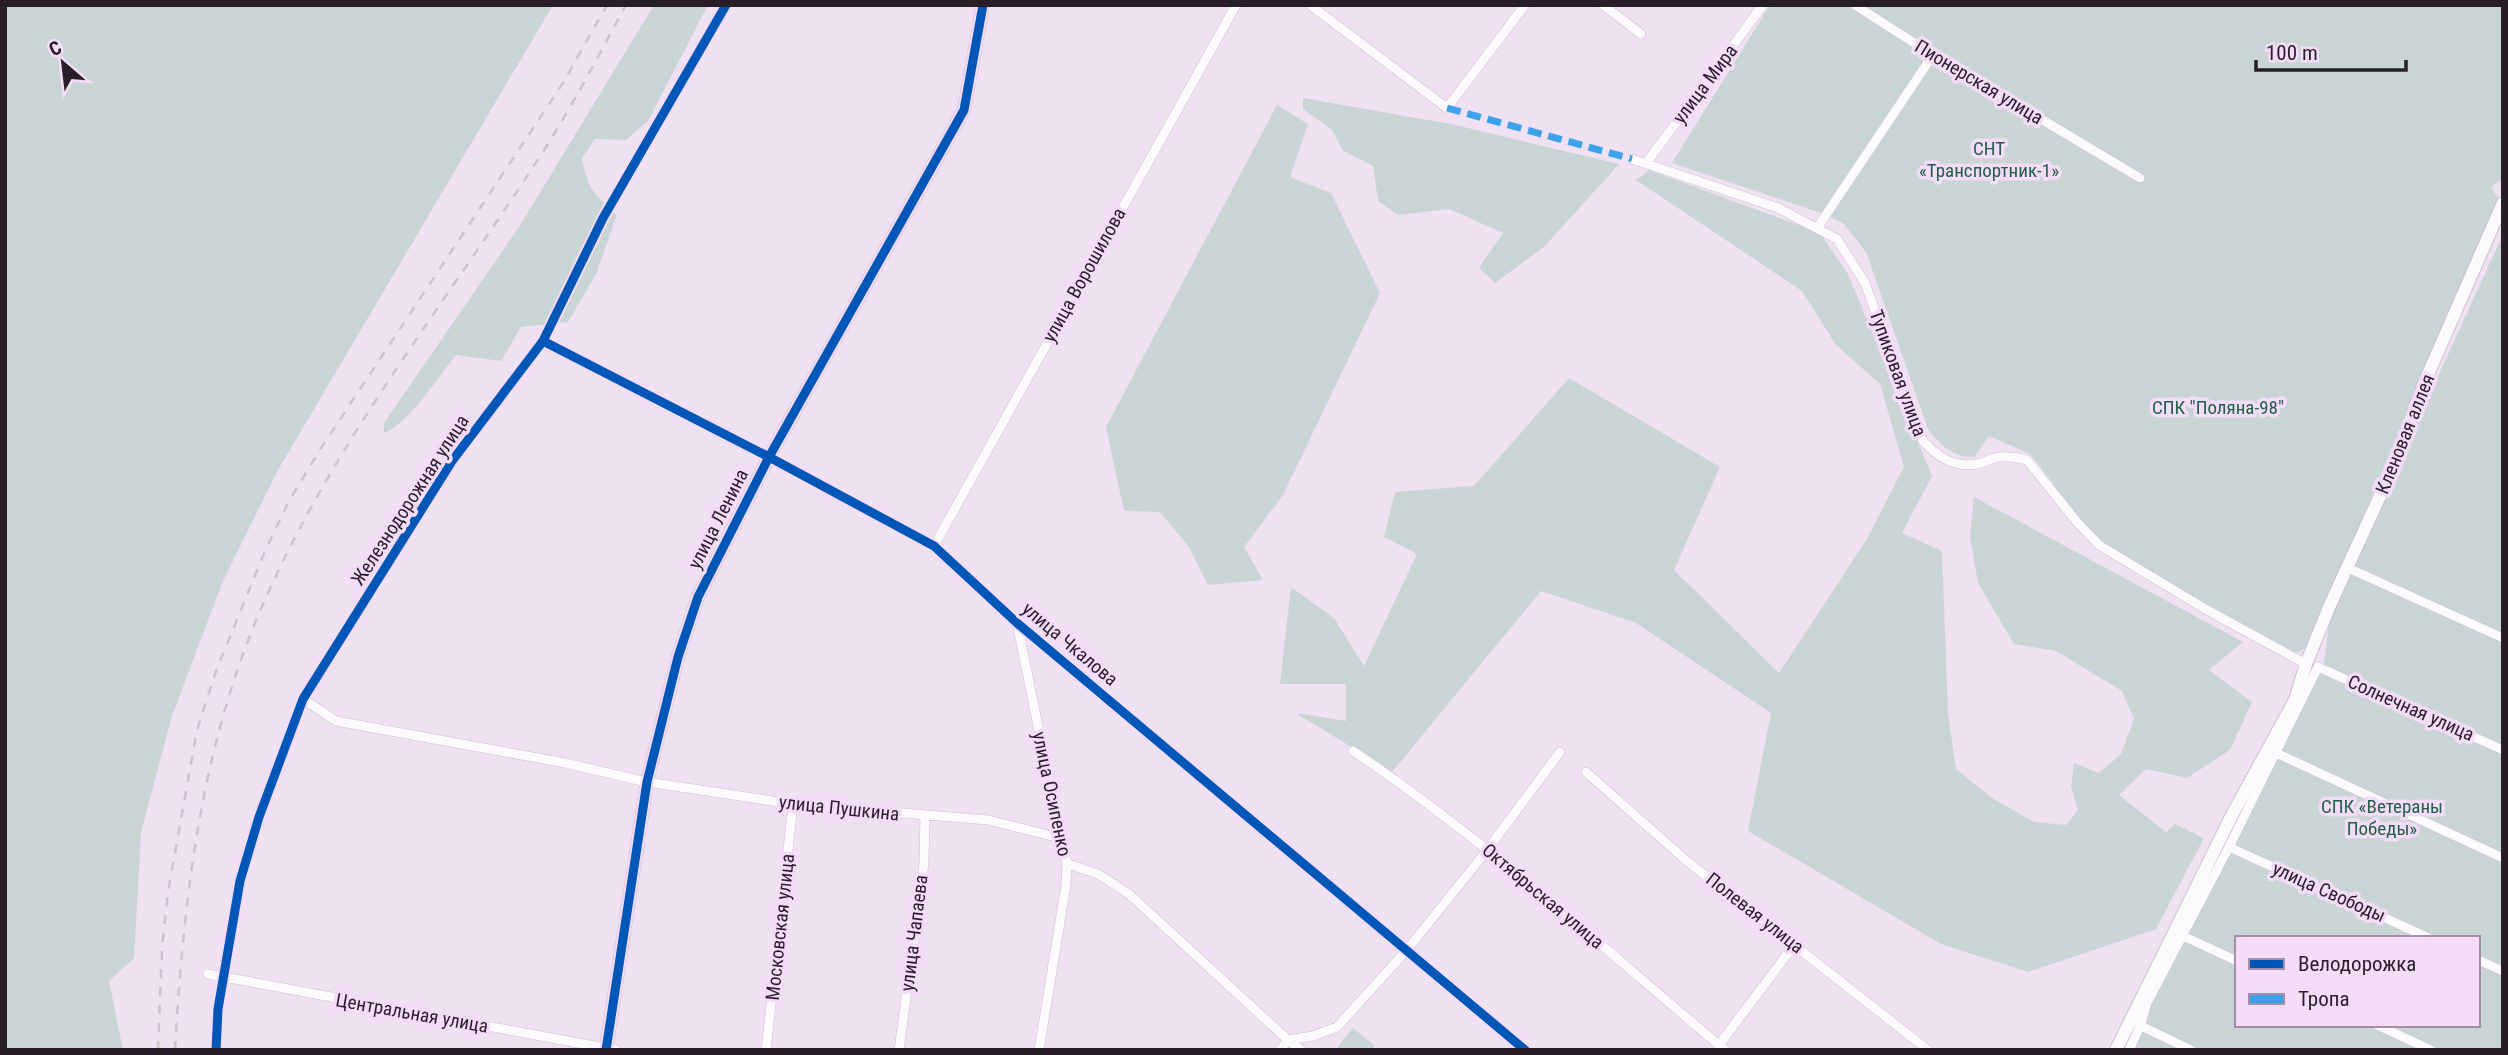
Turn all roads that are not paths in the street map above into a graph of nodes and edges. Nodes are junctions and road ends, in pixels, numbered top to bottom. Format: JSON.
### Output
{"nodes":[{"id":1,"x":726,"y":5,"type":"edge"},
{"id":2,"x":983,"y":5,"type":"edge"},
{"id":3,"x":1236,"y":5,"type":"edge"},
{"id":4,"x":1310,"y":5,"type":"edge"},
{"id":5,"x":1525,"y":5,"type":"edge"},
{"id":6,"x":1602,"y":5,"type":"edge"},
{"id":7,"x":1763,"y":5,"type":"edge"},
{"id":8,"x":1856,"y":5,"type":"edge"},
{"id":9,"x":1641,"y":34,"type":"dead end"},
{"id":10,"x":1933,"y":55,"type":"junction"},
{"id":11,"x":1632,"y":159,"type":"dead end"},
{"id":12,"x":1647,"y":162,"type":"junction"},
{"id":13,"x":2140,"y":178,"type":"dead end"},
{"id":14,"x":2503,"y":203,"type":"edge"},
{"id":15,"x":1817,"y":228,"type":"junction"},
{"id":16,"x":543,"y":341,"type":"junction"},
{"id":17,"x":769,"y":457,"type":"junction"},
{"id":18,"x":934,"y":546,"type":"junction"},
{"id":19,"x":2348,"y":568,"type":"junction"},
{"id":20,"x":1017,"y":623,"type":"junction"},
{"id":21,"x":2503,"y":638,"type":"edge"},
{"id":22,"x":2312,"y":666,"type":"junction"},
{"id":23,"x":303,"y":699,"type":"junction"},
{"id":24,"x":2503,"y":750,"type":"edge"},
{"id":25,"x":1353,"y":751,"type":"dead end"},
{"id":26,"x":1560,"y":752,"type":"dead end"},
{"id":27,"x":2274,"y":752,"type":"junction"},
{"id":28,"x":1586,"y":772,"type":"dead end"},
{"id":29,"x":647,"y":782,"type":"junction"},
{"id":30,"x":793,"y":804,"type":"junction"},
{"id":31,"x":925,"y":817,"type":"junction"},
{"id":32,"x":2229,"y":847,"type":"junction"},
{"id":33,"x":1488,"y":849,"type":"junction"},
{"id":34,"x":2503,"y":858,"type":"edge"},
{"id":35,"x":1068,"y":864,"type":"junction"},
{"id":36,"x":2181,"y":935,"type":"junction"},
{"id":37,"x":2425,"y":936,"type":"edge"},
{"id":38,"x":1794,"y":944,"type":"junction"},
{"id":39,"x":1406,"y":951,"type":"junction"},
{"id":40,"x":2235,"y":960,"type":"edge"},
{"id":41,"x":2480,"y":961,"type":"edge"},
{"id":42,"x":2503,"y":971,"type":"edge"},
{"id":43,"x":208,"y":974,"type":"dead end"},
{"id":44,"x":223,"y":978,"type":"junction"},
{"id":45,"x":2135,"y":1023,"type":"junction"},
{"id":46,"x":2381,"y":1027,"type":"edge"},
{"id":47,"x":1288,"y":1040,"type":"junction"},
{"id":48,"x":1722,"y":1047,"type":"edge"},
{"id":49,"x":610,"y":1049,"type":"edge"},
{"id":50,"x":216,"y":1050,"type":"edge"},
{"id":51,"x":766,"y":1050,"type":"edge"},
{"id":52,"x":900,"y":1050,"type":"edge"},
{"id":53,"x":1039,"y":1050,"type":"edge"},
{"id":54,"x":1280,"y":1050,"type":"edge"},
{"id":55,"x":1301,"y":1050,"type":"edge"},
{"id":56,"x":1525,"y":1050,"type":"edge"},
{"id":57,"x":1928,"y":1050,"type":"edge"},
{"id":58,"x":2116,"y":1050,"type":"edge"},
{"id":59,"x":2129,"y":1050,"type":"edge"},
{"id":60,"x":2191,"y":1050,"type":"edge"},
{"id":61,"x":2431,"y":1050,"type":"edge"}],
"edges":[{"from":1,"to":16,"type":"street","name":"Железнодорожная улица"},
{"from":2,"to":17,"type":"street","name":"улица Ленина"},
{"from":3,"to":18,"type":"street","name":"улица Ворошилова"},
{"from":4,"to":5,"type":"street"},
{"from":6,"to":9,"type":"street"},
{"from":7,"to":12,"type":"street","name":"улица Мира"},
{"from":8,"to":10,"type":"street","name":"Пионерская улица"},
{"from":10,"to":13,"type":"street","name":"Пионерская улица"},
{"from":10,"to":15,"type":"street"},
{"from":11,"to":12,"type":"street","name":"Тупиковая улица"},
{"from":12,"to":15,"type":"street","name":"Тупиковая улица"},
{"from":14,"to":19,"type":"street","name":"Кленовая аллея"},
{"from":15,"to":22,"type":"street","name":"Тупиковая улица"},
{"from":16,"to":17,"type":"street","name":"улица Чкалова"},
{"from":16,"to":23,"type":"street","name":"Железнодорожная улица"},
{"from":17,"to":18,"type":"street","name":"улица Чкалова"},
{"from":17,"to":29,"type":"street","name":"улица Ленина"},
{"from":18,"to":20,"type":"street","name":"улица Чкалова"},
{"from":19,"to":21,"type":"street"},
{"from":19,"to":22,"type":"street","name":"Кленовая аллея"},
{"from":20,"to":35,"type":"street","name":"улица Осипенко"},
{"from":20,"to":39,"type":"street","name":"улица Чкалова"},
{"from":22,"to":24,"type":"street","name":"Солнечная улица"},
{"from":22,"to":27,"type":"street"},
{"from":22,"to":45,"type":"street","name":"Кленовая аллея"},
{"from":23,"to":29,"type":"street","name":"улица Пушкина"},
{"from":23,"to":44,"type":"street","name":"Железнодорожная улица"},
{"from":25,"to":33,"type":"street","name":"Октябрьская улица"},
{"from":26,"to":33,"type":"street"},
{"from":27,"to":32,"type":"street"},
{"from":27,"to":34,"type":"street"},
{"from":28,"to":38,"type":"street","name":"Полевая улица"},
{"from":29,"to":30,"type":"street","name":"улица Пушкина"},
{"from":29,"to":49,"type":"street","name":"улица Ленина"},
{"from":30,"to":31,"type":"street","name":"улица Пушкина"},
{"from":30,"to":51,"type":"street","name":"Московская улица"},
{"from":31,"to":35,"type":"street","name":"улица Пушкина"},
{"from":31,"to":52,"type":"street","name":"улица Чапаева"},
{"from":32,"to":36,"type":"street"},
{"from":32,"to":37,"type":"street","name":"улица Свободы"},
{"from":33,"to":39,"type":"street"},
{"from":33,"to":48,"type":"street","name":"Октябрьская улица"},
{"from":35,"to":47,"type":"street"},
{"from":35,"to":53,"type":"street","name":"улица Осипенко"},
{"from":36,"to":40,"type":"street"},
{"from":36,"to":45,"type":"street"},
{"from":38,"to":48,"type":"street"},
{"from":38,"to":57,"type":"street","name":"Полевая улица"},
{"from":39,"to":47,"type":"street"},
{"from":39,"to":56,"type":"street","name":"улица Чкалова"},
{"from":41,"to":42,"type":"street"},
{"from":43,"to":44,"type":"street","name":"Центральная улица"},
{"from":44,"to":49,"type":"street","name":"Центральная улица"},
{"from":44,"to":50,"type":"street","name":"Железнодорожная улица"},
{"from":45,"to":58,"type":"street","name":"Кленовая аллея"},
{"from":45,"to":59,"type":"street"},
{"from":45,"to":60,"type":"street"},
{"from":46,"to":61,"type":"street"},
{"from":47,"to":54,"type":"street"},
{"from":47,"to":55,"type":"street"}]}
